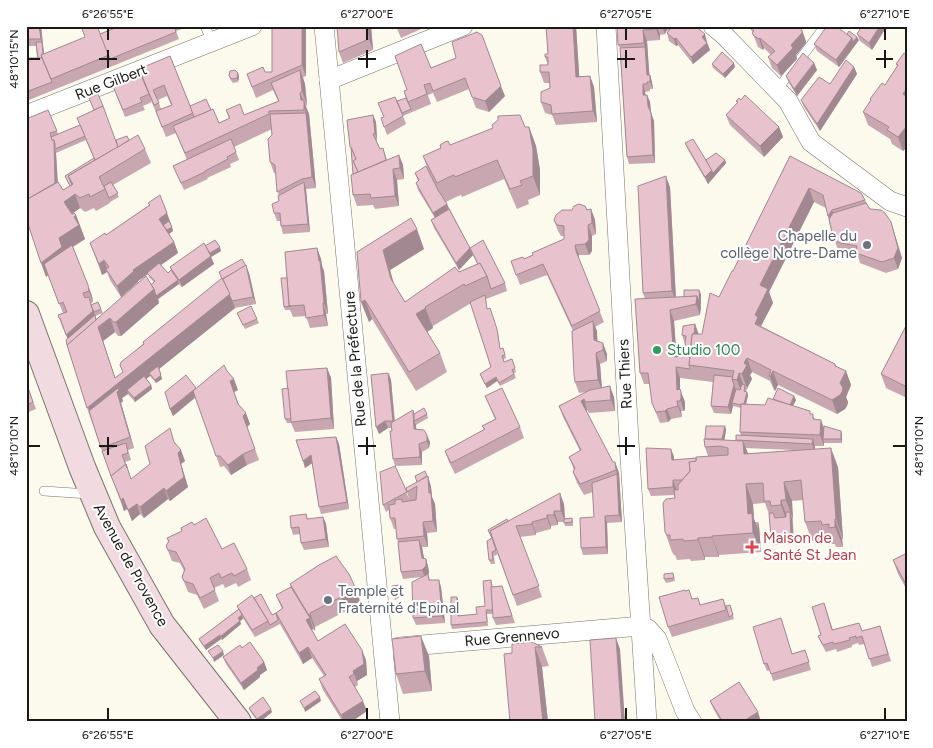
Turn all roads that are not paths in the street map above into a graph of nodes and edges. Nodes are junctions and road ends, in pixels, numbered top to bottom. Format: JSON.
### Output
{"nodes":[{"id":1,"x":252,"y":26,"type":"edge"},
{"id":2,"x":324,"y":26,"type":"edge"},
{"id":3,"x":463,"y":26,"type":"edge"},
{"id":4,"x":606,"y":26,"type":"edge"},
{"id":5,"x":713,"y":26,"type":"edge"},
{"id":6,"x":825,"y":26,"type":"edge"},
{"id":7,"x":217,"y":33,"type":"edge"},
{"id":8,"x":329,"y":80,"type":"junction"},
{"id":9,"x":777,"y":90,"type":"junction"},
{"id":10,"x":26,"y":115,"type":"edge"},
{"id":11,"x":907,"y":207,"type":"edge"},
{"id":12,"x":26,"y":314,"type":"edge"},
{"id":13,"x":44,"y":491,"type":"dead end"},
{"id":14,"x":93,"y":495,"type":"junction"},
{"id":15,"x":642,"y":626,"type":"junction"},
{"id":16,"x":383,"y":648,"type":"junction"},
{"id":17,"x":238,"y":722,"type":"edge"},
{"id":18,"x":390,"y":722,"type":"edge"},
{"id":19,"x":647,"y":722,"type":"edge"},
{"id":20,"x":692,"y":722,"type":"edge"}],
"edges":[{"from":1,"to":7,"type":"street","name":"Rue Gilbert"},
{"from":2,"to":8,"type":"street","name":"Rue de la Préfecture"},
{"from":3,"to":8,"type":"street"},
{"from":4,"to":15,"type":"street","name":"Rue Thiers"},
{"from":5,"to":9,"type":"street"},
{"from":6,"to":9,"type":"lane"},
{"from":7,"to":10,"type":"street","name":"Rue Gilbert"},
{"from":8,"to":16,"type":"street","name":"Rue de la Préfecture"},
{"from":9,"to":11,"type":"street"},
{"from":12,"to":14,"type":"street","name":"Avenue de Provence"},
{"from":13,"to":14,"type":"lane"},
{"from":14,"to":17,"type":"street","name":"Avenue de Provence"},
{"from":15,"to":16,"type":"street","name":"Rue Grennevo"},
{"from":15,"to":19,"type":"street","name":"Rue Thiers"},
{"from":15,"to":20,"type":"street"},
{"from":16,"to":18,"type":"street","name":"Rue de la Préfecture"}]}
